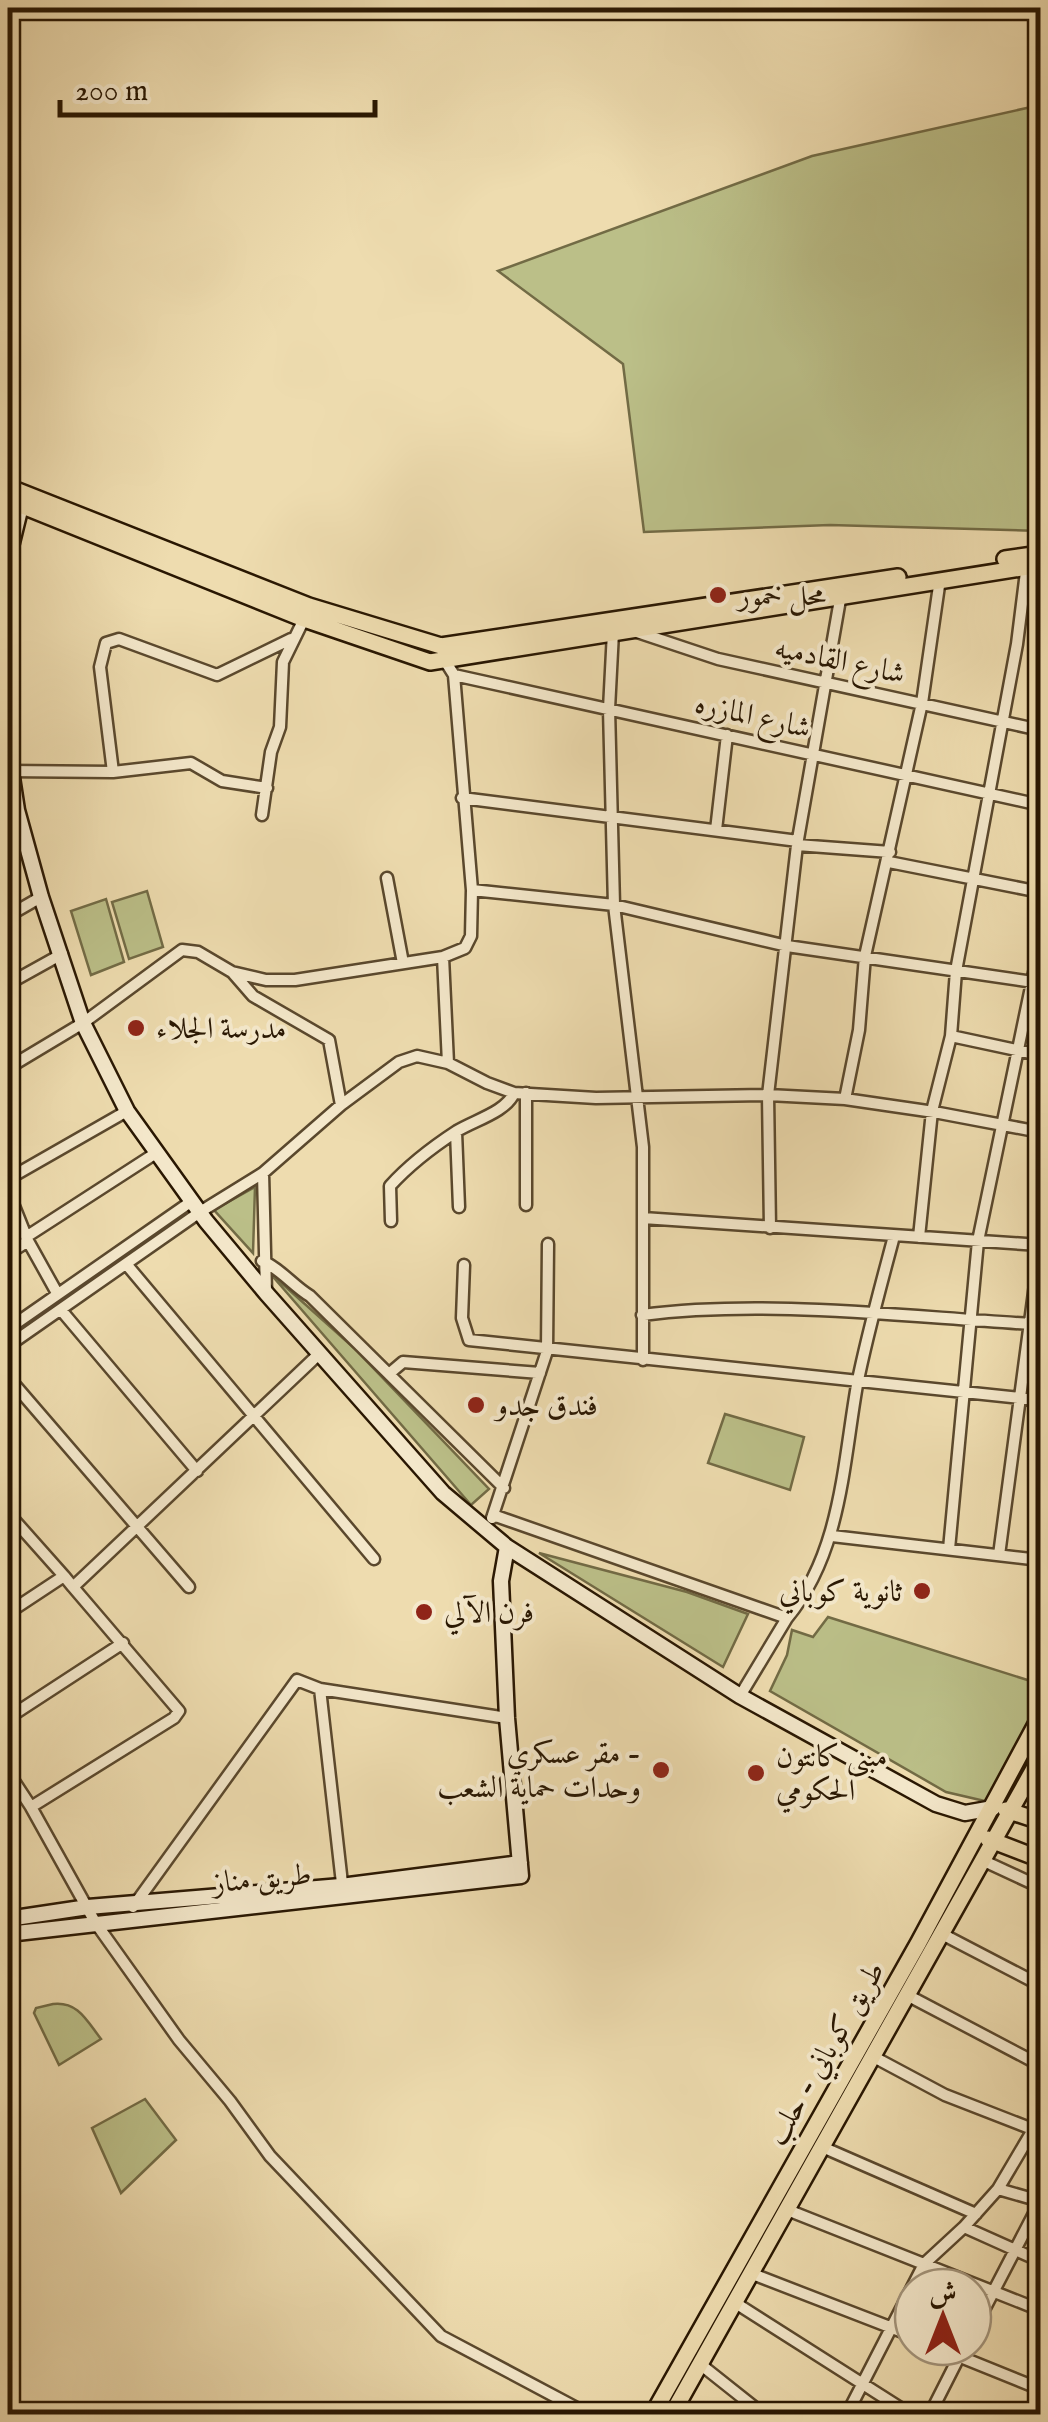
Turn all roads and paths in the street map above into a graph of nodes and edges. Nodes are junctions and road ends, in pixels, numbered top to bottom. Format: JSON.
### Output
{"nodes":[{"id":1,"x":8,"y":487,"type":"edge"},
{"id":2,"x":17,"y":499,"type":"edge"},
{"id":3,"x":8,"y":559,"type":"edge"},
{"id":4,"x":1035,"y":560,"type":"edge"},
{"id":5,"x":940,"y":580,"type":"junction"},
{"id":6,"x":842,"y":592,"type":"junction"},
{"id":7,"x":306,"y":613,"type":"junction"},
{"id":8,"x":630,"y":624,"type":"junction"},
{"id":9,"x":613,"y":632,"type":"junction"},
{"id":10,"x":291,"y":639,"type":"junction"},
{"id":11,"x":446,"y":661,"type":"junction"},
{"id":12,"x":824,"y":684,"type":"junction"},
{"id":13,"x":922,"y":703,"type":"junction"},
{"id":14,"x":8,"y":704,"type":"edge"},
{"id":15,"x":609,"y":709,"type":"junction"},
{"id":16,"x":1000,"y":721,"type":"junction"},
{"id":17,"x":8,"y":723,"type":"edge"},
{"id":18,"x":1040,"y":730,"type":"edge"},
{"id":19,"x":726,"y":735,"type":"junction"},
{"id":20,"x":812,"y":754,"type":"junction"},
{"id":21,"x":9,"y":771,"type":"edge"},
{"id":22,"x":112,"y":772,"type":"junction"},
{"id":23,"x":906,"y":775,"type":"junction"},
{"id":24,"x":267,"y":788,"type":"junction"},
{"id":25,"x":988,"y":793,"type":"junction"},
{"id":26,"x":462,"y":798,"type":"junction"},
{"id":27,"x":1040,"y":805,"type":"edge"},
{"id":28,"x":12,"y":811,"type":"edge"},
{"id":29,"x":262,"y":815,"type":"dead end"},
{"id":30,"x":612,"y":817,"type":"junction"},
{"id":31,"x":716,"y":830,"type":"junction"},
{"id":32,"x":25,"y":841,"type":"junction"},
{"id":33,"x":798,"y":843,"type":"junction"},
{"id":34,"x":8,"y":852,"type":"edge"},
{"id":35,"x":889,"y":857,"type":"junction"},
{"id":36,"x":972,"y":877,"type":"junction"},
{"id":37,"x":387,"y":878,"type":"dead end"},
{"id":38,"x":472,"y":890,"type":"junction"},
{"id":39,"x":1040,"y":892,"type":"edge"},
{"id":40,"x":41,"y":897,"type":"junction"},
{"id":41,"x":614,"y":905,"type":"junction"},
{"id":42,"x":8,"y":916,"type":"edge"},
{"id":43,"x":1040,"y":944,"type":"edge"},
{"id":44,"x":786,"y":946,"type":"junction"},
{"id":45,"x":62,"y":954,"type":"junction"},
{"id":46,"x":865,"y":956,"type":"junction"},
{"id":47,"x":442,"y":957,"type":"junction"},
{"id":48,"x":402,"y":963,"type":"junction"},
{"id":49,"x":956,"y":971,"type":"junction"},
{"id":50,"x":232,"y":972,"type":"junction"},
{"id":51,"x":1037,"y":982,"type":"edge"},
{"id":52,"x":8,"y":984,"type":"edge"},
{"id":53,"x":83,"y":1023,"type":"junction"},
{"id":54,"x":951,"y":1036,"type":"junction"},
{"id":55,"x":1019,"y":1052,"type":"junction"},
{"id":56,"x":1040,"y":1056,"type":"edge"},
{"id":57,"x":448,"y":1063,"type":"junction"},
{"id":58,"x":8,"y":1068,"type":"edge"},
{"id":59,"x":520,"y":1093,"type":"junction"},
{"id":60,"x":768,"y":1095,"type":"junction"},
{"id":61,"x":637,"y":1098,"type":"junction"},
{"id":62,"x":844,"y":1099,"type":"junction"},
{"id":63,"x":341,"y":1105,"type":"junction"},
{"id":64,"x":126,"y":1111,"type":"junction"},
{"id":65,"x":932,"y":1111,"type":"junction"},
{"id":66,"x":1004,"y":1124,"type":"junction"},
{"id":67,"x":456,"y":1132,"type":"junction"},
{"id":68,"x":1040,"y":1132,"type":"edge"},
{"id":69,"x":156,"y":1153,"type":"junction"},
{"id":70,"x":263,"y":1173,"type":"junction"},
{"id":71,"x":8,"y":1178,"type":"edge"},
{"id":72,"x":8,"y":1191,"type":"edge"},
{"id":73,"x":526,"y":1205,"type":"dead end"},
{"id":74,"x":196,"y":1206,"type":"junction"},
{"id":75,"x":458,"y":1207,"type":"dead end"},
{"id":76,"x":643,"y":1218,"type":"junction"},
{"id":77,"x":391,"y":1221,"type":"dead end"},
{"id":78,"x":770,"y":1228,"type":"junction"},
{"id":79,"x":894,"y":1236,"type":"junction"},
{"id":80,"x":918,"y":1238,"type":"junction"},
{"id":81,"x":27,"y":1239,"type":"junction"},
{"id":82,"x":978,"y":1241,"type":"junction"},
{"id":83,"x":548,"y":1244,"type":"dead end"},
{"id":84,"x":1040,"y":1246,"type":"edge"},
{"id":85,"x":8,"y":1254,"type":"edge"},
{"id":86,"x":262,"y":1261,"type":"junction"},
{"id":87,"x":128,"y":1265,"type":"junction"},
{"id":88,"x":464,"y":1265,"type":"dead end"},
{"id":89,"x":58,"y":1293,"type":"junction"},
{"id":90,"x":266,"y":1293,"type":"junction"},
{"id":91,"x":61,"y":1310,"type":"junction"},
{"id":92,"x":874,"y":1313,"type":"junction"},
{"id":93,"x":642,"y":1315,"type":"junction"},
{"id":94,"x":972,"y":1320,"type":"junction"},
{"id":95,"x":1032,"y":1324,"type":"junction"},
{"id":96,"x":8,"y":1329,"type":"edge"},
{"id":97,"x":8,"y":1346,"type":"edge"},
{"id":98,"x":547,"y":1351,"type":"junction"},
{"id":99,"x":320,"y":1354,"type":"junction"},
{"id":100,"x":643,"y":1360,"type":"junction"},
{"id":101,"x":390,"y":1373,"type":"junction"},
{"id":102,"x":540,"y":1373,"type":"junction"},
{"id":103,"x":8,"y":1377,"type":"edge"},
{"id":104,"x":858,"y":1382,"type":"junction"},
{"id":105,"x":962,"y":1392,"type":"junction"},
{"id":106,"x":1022,"y":1398,"type":"junction"},
{"id":107,"x":1040,"y":1400,"type":"edge"},
{"id":108,"x":255,"y":1415,"type":"junction"},
{"id":109,"x":197,"y":1472,"type":"junction"},
{"id":110,"x":504,"y":1488,"type":"junction"},
{"id":111,"x":8,"y":1513,"type":"edge"},
{"id":112,"x":490,"y":1522,"type":"junction"},
{"id":113,"x":136,"y":1529,"type":"junction"},
{"id":114,"x":832,"y":1536,"type":"junction"},
{"id":115,"x":507,"y":1548,"type":"junction"},
{"id":116,"x":948,"y":1550,"type":"junction"},
{"id":117,"x":998,"y":1556,"type":"junction"},
{"id":118,"x":374,"y":1559,"type":"dead end"},
{"id":119,"x":1040,"y":1560,"type":"edge"},
{"id":120,"x":64,"y":1576,"type":"junction"},
{"id":121,"x":188,"y":1587,"type":"dead end"},
{"id":122,"x":73,"y":1588,"type":"junction"},
{"id":123,"x":8,"y":1613,"type":"edge"},
{"id":124,"x":787,"y":1618,"type":"junction"},
{"id":125,"x":123,"y":1644,"type":"junction"},
{"id":126,"x":320,"y":1689,"type":"junction"},
{"id":127,"x":740,"y":1696,"type":"junction"},
{"id":128,"x":1040,"y":1717,"type":"edge"},
{"id":129,"x":8,"y":1718,"type":"edge"},
{"id":130,"x":507,"y":1718,"type":"junction"},
{"id":131,"x":1040,"y":1758,"type":"edge"},
{"id":132,"x":8,"y":1772,"type":"edge"},
{"id":133,"x":31,"y":1807,"type":"junction"},
{"id":134,"x":994,"y":1808,"type":"junction"},
{"id":135,"x":1012,"y":1812,"type":"junction"},
{"id":136,"x":966,"y":1813,"type":"junction"},
{"id":137,"x":1040,"y":1821,"type":"edge"},
{"id":138,"x":979,"y":1834,"type":"junction"},
{"id":139,"x":995,"y":1843,"type":"junction"},
{"id":140,"x":1040,"y":1859,"type":"edge"},
{"id":141,"x":984,"y":1861,"type":"junction"},
{"id":142,"x":1040,"y":1888,"type":"edge"},
{"id":143,"x":343,"y":1892,"type":"junction"},
{"id":144,"x":88,"y":1907,"type":"junction"},
{"id":145,"x":132,"y":1910,"type":"junction"},
{"id":146,"x":8,"y":1919,"type":"edge"},
{"id":147,"x":95,"y":1922,"type":"junction"},
{"id":148,"x":8,"y":1934,"type":"edge"},
{"id":149,"x":942,"y":1934,"type":"junction"},
{"id":150,"x":1040,"y":1985,"type":"edge"},
{"id":151,"x":907,"y":1995,"type":"junction"},
{"id":152,"x":872,"y":2056,"type":"junction"},
{"id":153,"x":1040,"y":2065,"type":"edge"},
{"id":154,"x":1040,"y":2118,"type":"edge"},
{"id":155,"x":1037,"y":2131,"type":"edge"},
{"id":156,"x":820,"y":2146,"type":"junction"},
{"id":157,"x":803,"y":2160,"type":"junction"},
{"id":158,"x":998,"y":2189,"type":"junction"},
{"id":159,"x":1040,"y":2202,"type":"edge"},
{"id":160,"x":785,"y":2209,"type":"junction"},
{"id":161,"x":976,"y":2214,"type":"junction"},
{"id":162,"x":964,"y":2227,"type":"junction"},
{"id":163,"x":1017,"y":2250,"type":"junction"},
{"id":164,"x":1040,"y":2261,"type":"edge"},
{"id":165,"x":924,"y":2264,"type":"junction"},
{"id":166,"x":750,"y":2274,"type":"junction"},
{"id":167,"x":994,"y":2292,"type":"junction"},
{"id":168,"x":734,"y":2302,"type":"junction"},
{"id":169,"x":1040,"y":2310,"type":"edge"},
{"id":170,"x":891,"y":2326,"type":"junction"},
{"id":171,"x":700,"y":2364,"type":"junction"},
{"id":172,"x":954,"y":2367,"type":"edge"},
{"id":173,"x":993,"y":2367,"type":"edge"},
{"id":174,"x":863,"y":2384,"type":"junction"},
{"id":175,"x":1040,"y":2389,"type":"edge"},
{"id":176,"x":588,"y":2414,"type":"edge"},
{"id":177,"x":653,"y":2414,"type":"edge"},
{"id":178,"x":672,"y":2414,"type":"edge"},
{"id":179,"x":763,"y":2414,"type":"edge"},
{"id":180,"x":848,"y":2414,"type":"edge"},
{"id":181,"x":910,"y":2414,"type":"edge"},
{"id":182,"x":930,"y":2414,"type":"edge"}],
"edges":[{"from":1,"to":2,"type":"main road"},
{"from":2,"to":3,"type":"main road"},
{"from":2,"to":7,"type":"main road"},
{"from":4,"to":5,"type":"main road"},
{"from":4,"to":6,"type":"main road"},
{"from":4,"to":16,"type":"street"},
{"from":5,"to":6,"type":"main road"},
{"from":5,"to":13,"type":"street"},
{"from":6,"to":8,"type":"main road"},
{"from":6,"to":12,"type":"street"},
{"from":7,"to":10,"type":"street"},
{"from":7,"to":11,"type":"main road"},
{"from":8,"to":9,"type":"main road"},
{"from":8,"to":11,"type":"main road"},
{"from":8,"to":12,"type":"street","name":"شارع القادميه"},
{"from":9,"to":11,"type":"main road"},
{"from":9,"to":15,"type":"street"},
{"from":10,"to":22,"type":"street"},
{"from":10,"to":24,"type":"street"},
{"from":11,"to":15,"type":"street","name":"شارع المازره"},
{"from":11,"to":26,"type":"street"},
{"from":12,"to":13,"type":"street","name":"شارع القادميه"},
{"from":12,"to":20,"type":"street"},
{"from":13,"to":16,"type":"street","name":"شارع القادميه"},
{"from":13,"to":23,"type":"street"},
{"from":14,"to":17,"type":"main road"},
{"from":15,"to":19,"type":"street","name":"شارع المازره"},
{"from":15,"to":30,"type":"street"},
{"from":16,"to":18,"type":"street","name":"شارع القادميه"},
{"from":16,"to":25,"type":"street"},
{"from":17,"to":21,"type":"main road"},
{"from":19,"to":20,"type":"street","name":"شارع المازره"},
{"from":19,"to":31,"type":"street"},
{"from":20,"to":23,"type":"street","name":"شارع المازره"},
{"from":20,"to":33,"type":"street"},
{"from":21,"to":22,"type":"street"},
{"from":21,"to":28,"type":"main road"},
{"from":22,"to":24,"type":"street"},
{"from":23,"to":25,"type":"street","name":"شارع المازره"},
{"from":23,"to":35,"type":"street"},
{"from":24,"to":29,"type":"street"},
{"from":25,"to":27,"type":"street","name":"شارع المازره"},
{"from":25,"to":36,"type":"street"},
{"from":26,"to":30,"type":"street"},
{"from":26,"to":38,"type":"street"},
{"from":28,"to":32,"type":"main road"},
{"from":30,"to":31,"type":"street"},
{"from":30,"to":41,"type":"street"},
{"from":31,"to":33,"type":"street"},
{"from":32,"to":34,"type":"street"},
{"from":32,"to":40,"type":"main road"},
{"from":33,"to":35,"type":"street"},
{"from":33,"to":44,"type":"street"},
{"from":35,"to":36,"type":"street"},
{"from":35,"to":46,"type":"street"},
{"from":36,"to":39,"type":"street"},
{"from":36,"to":49,"type":"street"},
{"from":37,"to":48,"type":"street"},
{"from":38,"to":41,"type":"street"},
{"from":38,"to":47,"type":"street"},
{"from":40,"to":42,"type":"street"},
{"from":40,"to":45,"type":"main road"},
{"from":41,"to":44,"type":"street"},
{"from":41,"to":61,"type":"street"},
{"from":43,"to":51,"type":"street"},
{"from":44,"to":46,"type":"street"},
{"from":44,"to":60,"type":"street"},
{"from":45,"to":52,"type":"street"},
{"from":45,"to":53,"type":"main road"},
{"from":46,"to":49,"type":"street"},
{"from":46,"to":62,"type":"street"},
{"from":47,"to":48,"type":"street"},
{"from":47,"to":57,"type":"street"},
{"from":48,"to":50,"type":"street"},
{"from":49,"to":51,"type":"street"},
{"from":49,"to":54,"type":"street"},
{"from":50,"to":53,"type":"street"},
{"from":50,"to":63,"type":"street"},
{"from":51,"to":55,"type":"street"},
{"from":53,"to":58,"type":"street"},
{"from":53,"to":64,"type":"main road"},
{"from":54,"to":55,"type":"street"},
{"from":54,"to":65,"type":"street"},
{"from":55,"to":56,"type":"street"},
{"from":55,"to":66,"type":"street"},
{"from":57,"to":59,"type":"street"},
{"from":57,"to":63,"type":"street"},
{"from":59,"to":61,"type":"street"},
{"from":59,"to":67,"type":"street"},
{"from":59,"to":73,"type":"street"},
{"from":60,"to":61,"type":"street"},
{"from":60,"to":62,"type":"street"},
{"from":60,"to":78,"type":"street"},
{"from":61,"to":76,"type":"street"},
{"from":62,"to":65,"type":"street"},
{"from":63,"to":70,"type":"street"},
{"from":64,"to":69,"type":"main road"},
{"from":64,"to":71,"type":"street"},
{"from":65,"to":66,"type":"street"},
{"from":65,"to":80,"type":"street"},
{"from":66,"to":68,"type":"street"},
{"from":66,"to":82,"type":"street"},
{"from":67,"to":75,"type":"street"},
{"from":67,"to":77,"type":"street"},
{"from":69,"to":74,"type":"main road"},
{"from":69,"to":81,"type":"street"},
{"from":70,"to":74,"type":"street"},
{"from":70,"to":86,"type":"street"},
{"from":72,"to":81,"type":"street"},
{"from":74,"to":87,"type":"street"},
{"from":74,"to":89,"type":"street"},
{"from":74,"to":90,"type":"main road"},
{"from":76,"to":78,"type":"street"},
{"from":76,"to":93,"type":"street"},
{"from":78,"to":79,"type":"street"},
{"from":79,"to":80,"type":"street"},
{"from":79,"to":92,"type":"street"},
{"from":80,"to":82,"type":"street"},
{"from":81,"to":85,"type":"street"},
{"from":81,"to":89,"type":"street"},
{"from":82,"to":84,"type":"street"},
{"from":82,"to":94,"type":"street"},
{"from":83,"to":98,"type":"street"},
{"from":84,"to":95,"type":"street"},
{"from":86,"to":90,"type":"street"},
{"from":86,"to":101,"type":"street"},
{"from":87,"to":91,"type":"street"},
{"from":87,"to":108,"type":"street"},
{"from":88,"to":98,"type":"street"},
{"from":89,"to":96,"type":"street"},
{"from":90,"to":99,"type":"main road"},
{"from":91,"to":97,"type":"street"},
{"from":91,"to":109,"type":"street"},
{"from":92,"to":93,"type":"street"},
{"from":92,"to":94,"type":"street"},
{"from":92,"to":104,"type":"street"},
{"from":93,"to":100,"type":"street"},
{"from":94,"to":95,"type":"street"},
{"from":94,"to":105,"type":"street"},
{"from":95,"to":106,"type":"street"},
{"from":98,"to":100,"type":"street"},
{"from":98,"to":102,"type":"street"},
{"from":99,"to":108,"type":"street"},
{"from":99,"to":112,"type":"main road"},
{"from":100,"to":104,"type":"street"},
{"from":101,"to":102,"type":"street"},
{"from":101,"to":110,"type":"street"},
{"from":102,"to":110,"type":"street"},
{"from":103,"to":113,"type":"street"},
{"from":104,"to":105,"type":"street"},
{"from":104,"to":114,"type":"street"},
{"from":105,"to":106,"type":"street"},
{"from":105,"to":116,"type":"street"},
{"from":106,"to":107,"type":"street"},
{"from":106,"to":117,"type":"street"},
{"from":108,"to":109,"type":"street"},
{"from":108,"to":118,"type":"street"},
{"from":109,"to":113,"type":"street"},
{"from":110,"to":112,"type":"street"},
{"from":111,"to":120,"type":"street"},
{"from":112,"to":115,"type":"main road"},
{"from":112,"to":124,"type":"street"},
{"from":113,"to":121,"type":"street"},
{"from":113,"to":122,"type":"street"},
{"from":114,"to":116,"type":"street"},
{"from":114,"to":124,"type":"street"},
{"from":115,"to":127,"type":"main road"},
{"from":115,"to":130,"type":"main road"},
{"from":116,"to":117,"type":"street"},
{"from":117,"to":119,"type":"street"},
{"from":120,"to":122,"type":"street"},
{"from":120,"to":123,"type":"street"},
{"from":122,"to":125,"type":"street"},
{"from":124,"to":127,"type":"street"},
{"from":125,"to":129,"type":"street"},
{"from":125,"to":133,"type":"street"},
{"from":126,"to":130,"type":"street"},
{"from":126,"to":143,"type":"street"},
{"from":126,"to":145,"type":"street"},
{"from":127,"to":136,"type":"main road"},
{"from":128,"to":134,"type":"main road","name":"طريق كوباني - حلب"},
{"from":130,"to":143,"type":"main road","name":"طريق مناز"},
{"from":131,"to":135,"type":"main road","name":"طريق كوباني - حلب"},
{"from":132,"to":133,"type":"street"},
{"from":133,"to":144,"type":"street"},
{"from":134,"to":135,"type":"main road"},
{"from":134,"to":136,"type":"main road"},
{"from":134,"to":138,"type":"main road","name":"طريق كوباني - حلب"},
{"from":135,"to":137,"type":"main road"},
{"from":135,"to":139,"type":"main road","name":"طريق كوباني - حلب"},
{"from":136,"to":138,"type":"main road"},
{"from":138,"to":139,"type":"main road"},
{"from":138,"to":157,"type":"main road","name":"طريق كوباني - حلب"},
{"from":139,"to":140,"type":"main road"},
{"from":139,"to":141,"type":"main road","name":"طريق كوباني - حلب"},
{"from":141,"to":142,"type":"street"},
{"from":141,"to":149,"type":"main road","name":"طريق كوباني - حلب"},
{"from":143,"to":145,"type":"main road","name":"طريق مناز"},
{"from":144,"to":145,"type":"main road","name":"طريق مناز"},
{"from":144,"to":146,"type":"main road","name":"طريق مناز"},
{"from":144,"to":147,"type":"street"},
{"from":145,"to":147,"type":"main road","name":"طريق مناز"},
{"from":147,"to":148,"type":"main road","name":"طريق مناز"},
{"from":147,"to":176,"type":"street"},
{"from":149,"to":150,"type":"street"},
{"from":149,"to":151,"type":"main road","name":"طريق كوباني - حلب"},
{"from":151,"to":152,"type":"main road","name":"طريق كوباني - حلب"},
{"from":151,"to":153,"type":"street"},
{"from":152,"to":155,"type":"street"},
{"from":152,"to":156,"type":"main road","name":"طريق كوباني - حلب"},
{"from":154,"to":155,"type":"street"},
{"from":155,"to":158,"type":"street"},
{"from":156,"to":157,"type":"main road","name":"طريق كوباني - حلب"},
{"from":156,"to":161,"type":"street"},
{"from":157,"to":160,"type":"main road","name":"طريق كوباني - حلب"},
{"from":157,"to":177,"type":"main road","name":"طريق كوباني - حلب"},
{"from":158,"to":159,"type":"street"},
{"from":158,"to":161,"type":"street"},
{"from":159,"to":163,"type":"street"},
{"from":160,"to":165,"type":"street"},
{"from":160,"to":166,"type":"main road","name":"طريق كوباني - حلب"},
{"from":161,"to":162,"type":"street"},
{"from":162,"to":163,"type":"street"},
{"from":162,"to":165,"type":"street"},
{"from":163,"to":164,"type":"street"},
{"from":163,"to":167,"type":"street"},
{"from":165,"to":167,"type":"street"},
{"from":165,"to":170,"type":"street"},
{"from":166,"to":168,"type":"main road","name":"طريق كوباني - حلب"},
{"from":166,"to":170,"type":"street"},
{"from":167,"to":169,"type":"street"},
{"from":168,"to":171,"type":"main road","name":"طريق كوباني - حلب"},
{"from":168,"to":174,"type":"street"},
{"from":170,"to":174,"type":"street"},
{"from":171,"to":178,"type":"main road","name":"طريق كوباني - حلب"},
{"from":171,"to":179,"type":"street"},
{"from":172,"to":182,"type":"street"},
{"from":173,"to":175,"type":"street"},
{"from":174,"to":180,"type":"street"},
{"from":174,"to":181,"type":"street"}]}
